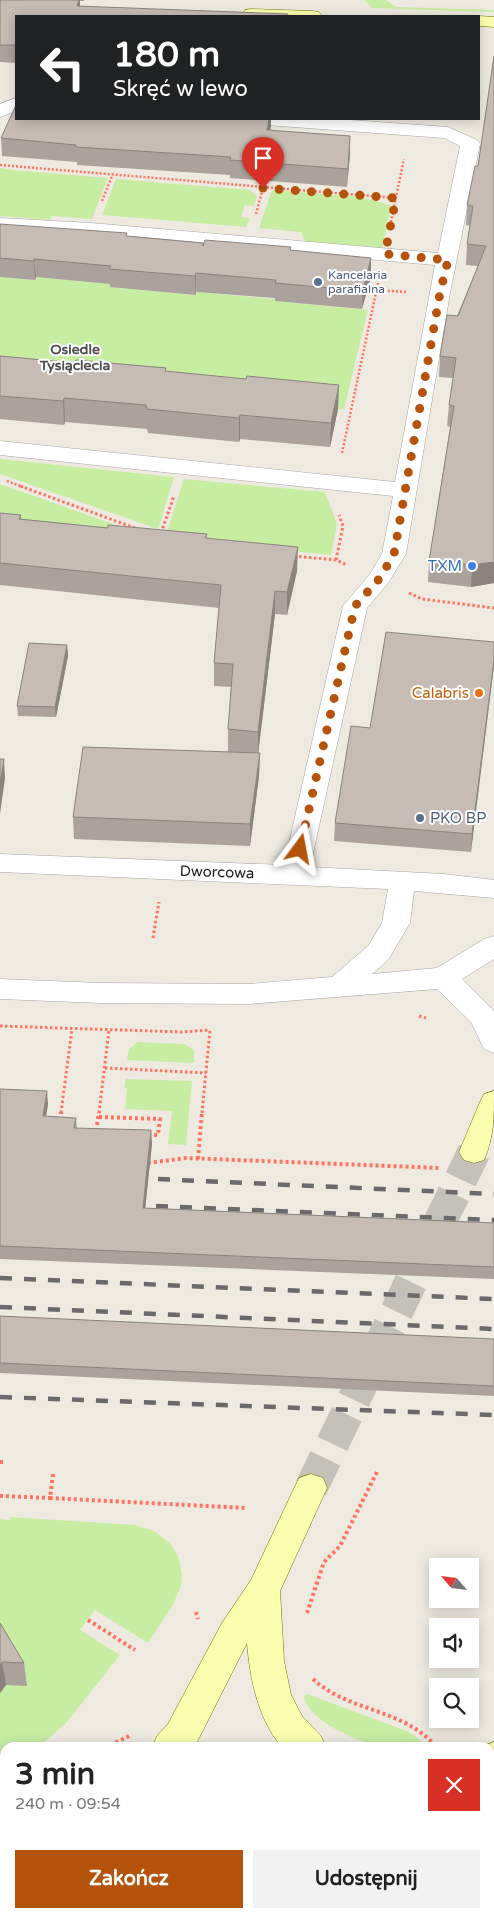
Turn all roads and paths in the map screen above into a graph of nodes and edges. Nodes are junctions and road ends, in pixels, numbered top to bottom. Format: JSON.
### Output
{"nodes":[{"id":1,"x":238,"y":14,"type":"edge"},
{"id":2,"x":276,"y":15,"type":"edge"},
{"id":3,"x":480,"y":21,"type":"edge"},
{"id":4,"x":494,"y":22,"type":"edge"},
{"id":5,"x":15,"y":104,"type":"edge"},
{"id":6,"x":0,"y":111,"type":"edge"},
{"id":7,"x":279,"y":120,"type":"edge"},
{"id":8,"x":409,"y":130,"type":"junction"},
{"id":9,"x":0,"y":165,"type":"edge"},
{"id":10,"x":396,"y":198,"type":"junction"},
{"id":11,"x":0,"y":224,"type":"edge"},
{"id":12,"x":385,"y":254,"type":"junction"},
{"id":13,"x":448,"y":260,"type":"junction"},
{"id":14,"x":0,"y":448,"type":"edge"},
{"id":15,"x":340,"y":461,"type":"dead end"},
{"id":16,"x":184,"y":467,"type":"junction"},
{"id":17,"x":0,"y":479,"type":"edge"},
{"id":18,"x":404,"y":490,"type":"junction"},
{"id":19,"x":142,"y":530,"type":"edge"},
{"id":20,"x":159,"y":540,"type":"edge"},
{"id":21,"x":287,"y":555,"type":"edge"},
{"id":22,"x":380,"y":578,"type":"junction"},
{"id":23,"x":494,"y":608,"type":"edge"},
{"id":24,"x":0,"y":863,"type":"edge"},
{"id":25,"x":295,"y":875,"type":"junction"},
{"id":26,"x":402,"y":882,"type":"junction"},
{"id":27,"x":494,"y":889,"type":"edge"},
{"id":28,"x":160,"y":895,"type":"dead end"},
{"id":29,"x":153,"y":938,"type":"dead end"},
{"id":30,"x":494,"y":946,"type":"edge"},
{"id":31,"x":443,"y":978,"type":"junction"},
{"id":32,"x":339,"y":987,"type":"junction"},
{"id":33,"x":0,"y":989,"type":"edge"},
{"id":34,"x":72,"y":1029,"type":"dead end"},
{"id":35,"x":109,"y":1030,"type":"dead end"},
{"id":36,"x":210,"y":1030,"type":"dead end"},
{"id":37,"x":494,"y":1042,"type":"edge"},
{"id":38,"x":105,"y":1068,"type":"junction"},
{"id":39,"x":206,"y":1073,"type":"junction"},
{"id":40,"x":494,"y":1102,"type":"edge"},
{"id":41,"x":99,"y":1117,"type":"junction"},
{"id":42,"x":59,"y":1122,"type":"edge"},
{"id":43,"x":98,"y":1125,"type":"dead end"},
{"id":44,"x":139,"y":1134,"type":"edge"},
{"id":45,"x":474,"y":1152,"type":"tunnel mouth"},
{"id":46,"x":198,"y":1159,"type":"junction"},
{"id":47,"x":147,"y":1163,"type":"edge"},
{"id":48,"x":445,"y":1168,"type":"dead end"},
{"id":49,"x":378,"y":1470,"type":"dead end"},
{"id":50,"x":53,"y":1474,"type":"dead end"},
{"id":51,"x":311,"y":1488,"type":"tunnel mouth"},
{"id":52,"x":0,"y":1496,"type":"edge"},
{"id":53,"x":50,"y":1498,"type":"junction"},
{"id":54,"x":246,"y":1508,"type":"dead end"},
{"id":55,"x":263,"y":1591,"type":"junction"},
{"id":56,"x":88,"y":1620,"type":"dead end"},
{"id":57,"x":305,"y":1620,"type":"dead end"},
{"id":58,"x":135,"y":1650,"type":"dead end"},
{"id":59,"x":308,"y":1673,"type":"dead end"},
{"id":60,"x":176,"y":1742,"type":"edge"},
{"id":61,"x":302,"y":1742,"type":"edge"},
{"id":62,"x":434,"y":1742,"type":"edge"}],
"edges":[{"from":1,"to":2,"type":"main road"},
{"from":3,"to":4,"type":"main road"},
{"from":5,"to":6,"type":"street"},
{"from":7,"to":8,"type":"street"},
{"from":8,"to":10,"type":"path"},
{"from":8,"to":13,"type":"street"},
{"from":9,"to":10,"type":"path"},
{"from":10,"to":12,"type":"path"},
{"from":11,"to":12,"type":"street"},
{"from":12,"to":13,"type":"street"},
{"from":12,"to":15,"type":"path"},
{"from":13,"to":18,"type":"street"},
{"from":14,"to":16,"type":"street"},
{"from":16,"to":18,"type":"street"},
{"from":16,"to":20,"type":"path"},
{"from":17,"to":19,"type":"path"},
{"from":18,"to":22,"type":"street"},
{"from":21,"to":22,"type":"path"},
{"from":22,"to":23,"type":"path"},
{"from":22,"to":25,"type":"street"},
{"from":24,"to":25,"type":"street","name":"Dworcowa"},
{"from":25,"to":26,"type":"street","name":"Dworcowa"},
{"from":26,"to":27,"type":"street","name":"Dworcowa"},
{"from":26,"to":32,"type":"street"},
{"from":28,"to":29,"type":"path"},
{"from":30,"to":31,"type":"street"},
{"from":31,"to":32,"type":"street"},
{"from":31,"to":37,"type":"street"},
{"from":32,"to":33,"type":"street"},
{"from":34,"to":42,"type":"path"},
{"from":35,"to":38,"type":"path"},
{"from":36,"to":39,"type":"path"},
{"from":38,"to":39,"type":"path"},
{"from":38,"to":41,"type":"path"},
{"from":39,"to":46,"type":"path"},
{"from":40,"to":45,"type":"main road"},
{"from":41,"to":43,"type":"path"},
{"from":41,"to":44,"type":"path"},
{"from":46,"to":47,"type":"path"},
{"from":46,"to":48,"type":"path"},
{"from":49,"to":57,"type":"path"},
{"from":50,"to":53,"type":"path"},
{"from":51,"to":55,"type":"main road"},
{"from":52,"to":53,"type":"path"},
{"from":53,"to":54,"type":"path"},
{"from":55,"to":60,"type":"main road"},
{"from":55,"to":61,"type":"main road"},
{"from":56,"to":58,"type":"path"},
{"from":59,"to":62,"type":"path"}]}
